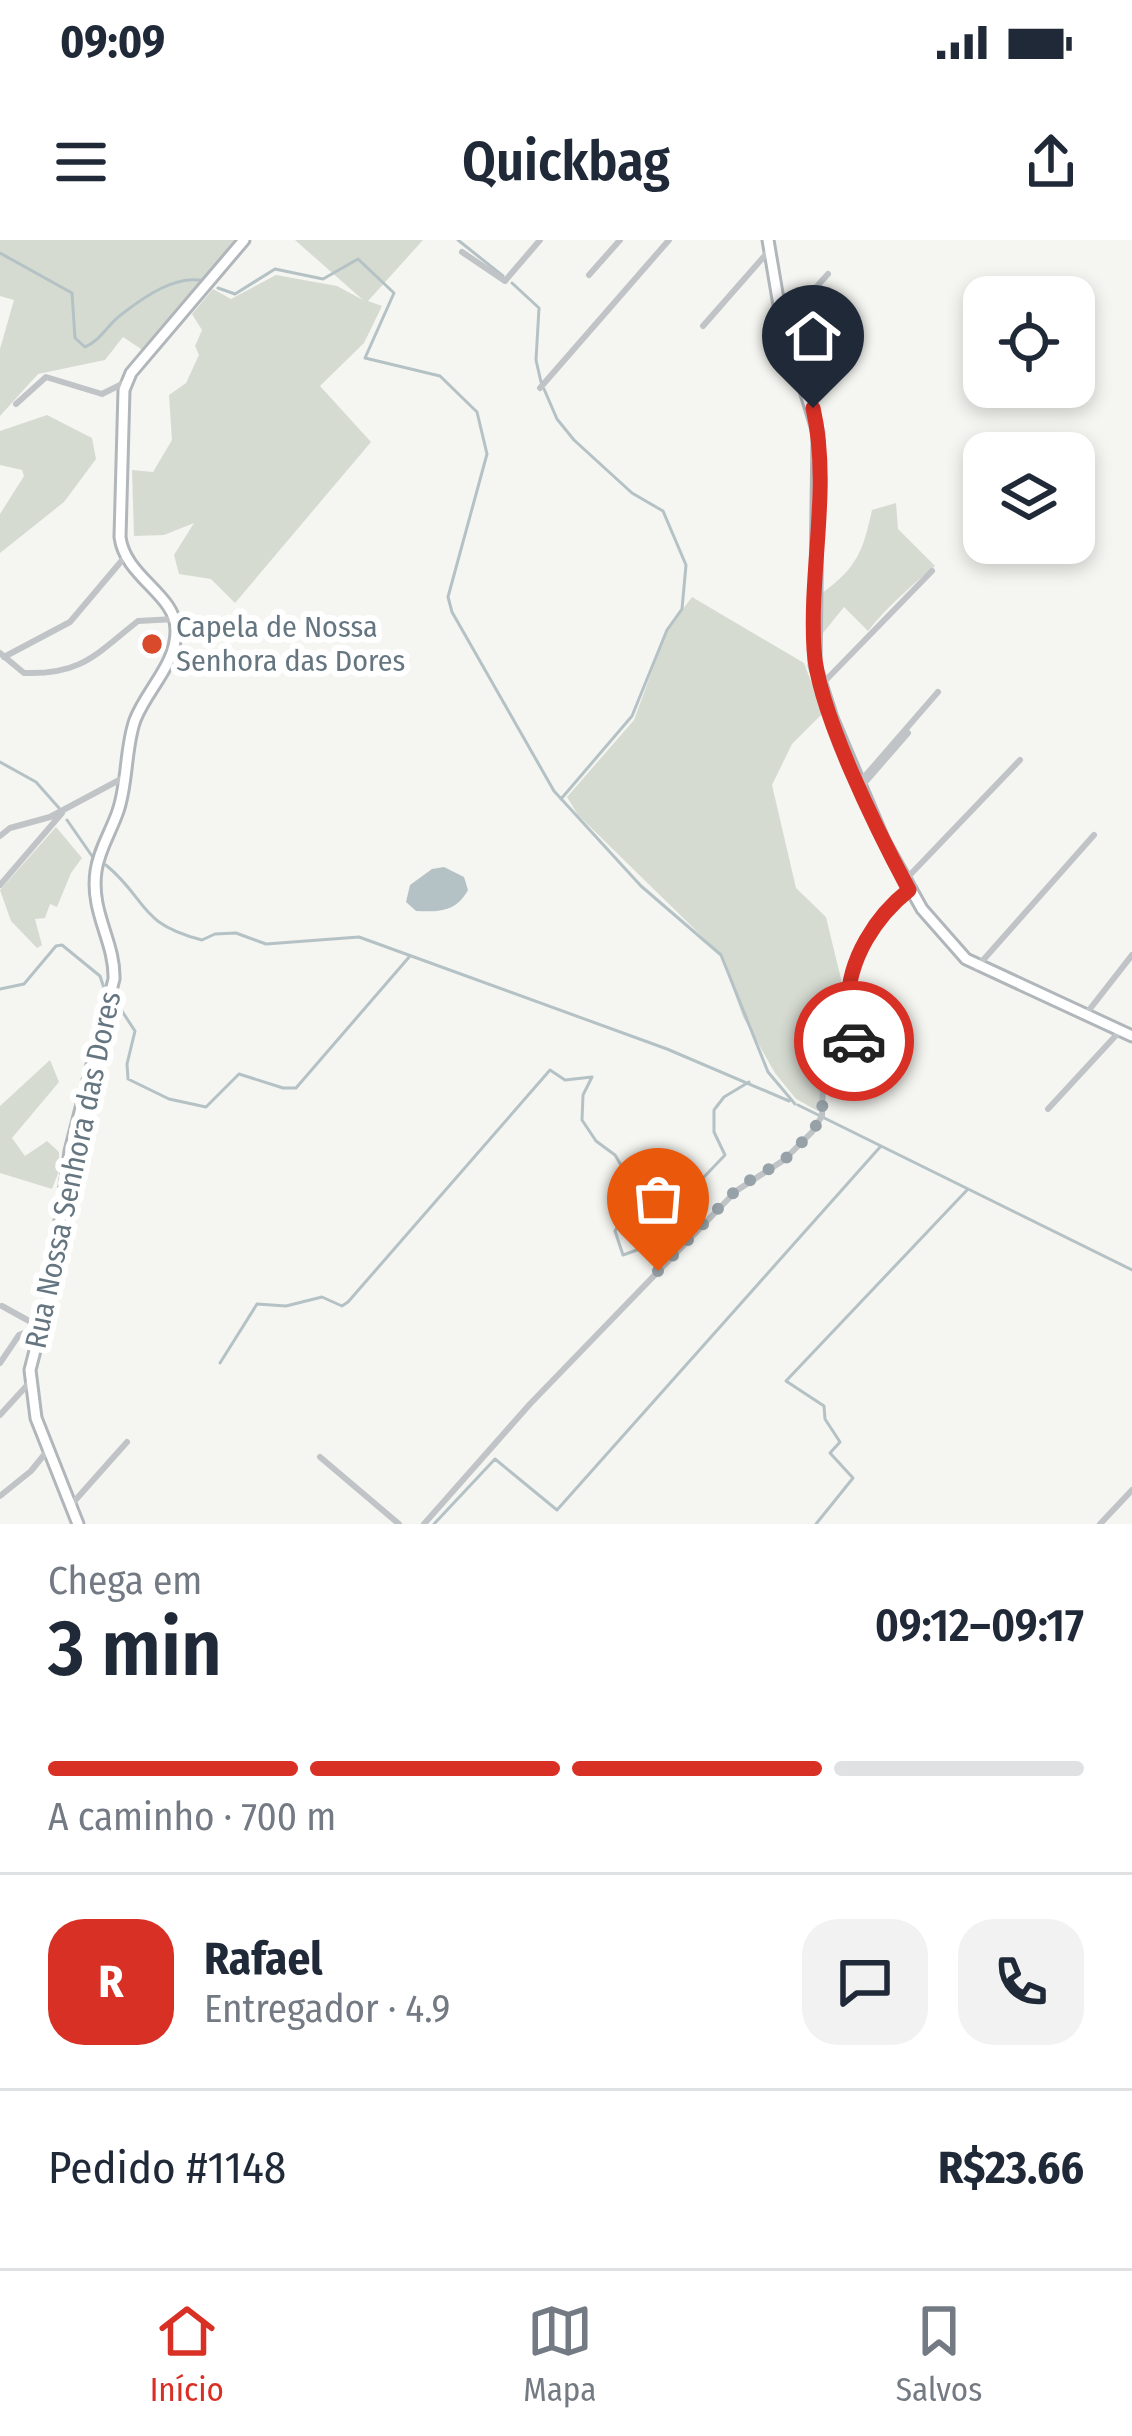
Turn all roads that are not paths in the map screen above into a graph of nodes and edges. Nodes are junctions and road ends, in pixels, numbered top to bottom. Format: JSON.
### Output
{"nodes":[{"id":1,"x":244,"y":240,"type":"edge"},
{"id":2,"x":540,"y":240,"type":"edge"},
{"id":3,"x":620,"y":240,"type":"edge"},
{"id":4,"x":669,"y":240,"type":"edge"},
{"id":5,"x":770,"y":245,"type":"edge"},
{"id":6,"x":462,"y":252,"type":"dead end"},
{"id":7,"x":828,"y":274,"type":"dead end"},
{"id":8,"x":590,"y":275,"type":"dead end"},
{"id":9,"x":784,"y":322,"type":"junction"},
{"id":10,"x":703,"y":326,"type":"dead end"},
{"id":11,"x":126,"y":382,"type":"junction"},
{"id":12,"x":540,"y":388,"type":"dead end"},
{"id":13,"x":16,"y":404,"type":"dead end"},
{"id":14,"x":124,"y":558,"type":"junction"},
{"id":15,"x":932,"y":571,"type":"dead end"},
{"id":16,"x":175,"y":619,"type":"junction"},
{"id":17,"x":2,"y":655,"type":"edge"},
{"id":18,"x":820,"y":686,"type":"junction"},
{"id":19,"x":938,"y":692,"type":"dead end"},
{"id":20,"x":908,"y":733,"type":"dead end"},
{"id":21,"x":1020,"y":760,"type":"dead end"},
{"id":22,"x":126,"y":776,"type":"junction"},
{"id":23,"x":860,"y":785,"type":"junction"},
{"id":24,"x":64,"y":810,"type":"junction"},
{"id":25,"x":1094,"y":835,"type":"dead end"},
{"id":26,"x":0,"y":836,"type":"edge"},
{"id":27,"x":0,"y":885,"type":"edge"},
{"id":28,"x":907,"y":885,"type":"junction"},
{"id":29,"x":1132,"y":955,"type":"edge"},
{"id":30,"x":976,"y":967,"type":"junction"},
{"id":31,"x":1086,"y":1014,"type":"junction"},
{"id":32,"x":1120,"y":1031,"type":"junction"},
{"id":33,"x":1132,"y":1036,"type":"edge"},
{"id":34,"x":1048,"y":1109,"type":"dead end"},
{"id":35,"x":2,"y":1306,"type":"edge"},
{"id":36,"x":41,"y":1326,"type":"junction"},
{"id":37,"x":0,"y":1363,"type":"edge"},
{"id":38,"x":30,"y":1382,"type":"junction"},
{"id":39,"x":0,"y":1415,"type":"edge"},
{"id":40,"x":127,"y":1442,"type":"dead end"},
{"id":41,"x":48,"y":1450,"type":"junction"},
{"id":42,"x":320,"y":1457,"type":"dead end"},
{"id":43,"x":1132,"y":1490,"type":"edge"},
{"id":44,"x":0,"y":1496,"type":"edge"},
{"id":45,"x":70,"y":1505,"type":"junction"},
{"id":46,"x":78,"y":1524,"type":"edge"},
{"id":47,"x":399,"y":1524,"type":"edge"},
{"id":48,"x":424,"y":1524,"type":"edge"},
{"id":49,"x":1100,"y":1524,"type":"edge"}],
"edges":[{"from":1,"to":11,"type":"street"},
{"from":2,"to":6,"type":"street"},
{"from":3,"to":8,"type":"street"},
{"from":4,"to":12,"type":"street"},
{"from":5,"to":9,"type":"street"},
{"from":5,"to":10,"type":"street"},
{"from":7,"to":9,"type":"street"},
{"from":9,"to":18,"type":"street"},
{"from":11,"to":13,"type":"street"},
{"from":11,"to":14,"type":"street"},
{"from":14,"to":16,"type":"street"},
{"from":14,"to":17,"type":"street"},
{"from":15,"to":18,"type":"street"},
{"from":16,"to":17,"type":"street"},
{"from":16,"to":22,"type":"street","name":"Rua Nossa Senhora das Dores"},
{"from":18,"to":23,"type":"street"},
{"from":19,"to":23,"type":"street"},
{"from":20,"to":23,"type":"street"},
{"from":21,"to":28,"type":"street"},
{"from":22,"to":24,"type":"street"},
{"from":22,"to":36,"type":"street","name":"Rua Nossa Senhora das Dores"},
{"from":23,"to":28,"type":"street"},
{"from":24,"to":26,"type":"street"},
{"from":24,"to":27,"type":"street"},
{"from":25,"to":30,"type":"street"},
{"from":28,"to":30,"type":"street"},
{"from":28,"to":48,"type":"street"},
{"from":29,"to":31,"type":"street"},
{"from":30,"to":31,"type":"street"},
{"from":31,"to":32,"type":"street"},
{"from":32,"to":33,"type":"street"},
{"from":32,"to":34,"type":"street"},
{"from":35,"to":36,"type":"street"},
{"from":36,"to":37,"type":"street"},
{"from":36,"to":38,"type":"street","name":"Rua Nossa Senhora das Dores"},
{"from":38,"to":39,"type":"street"},
{"from":38,"to":41,"type":"street","name":"Rua Nossa Senhora das Dores"},
{"from":40,"to":45,"type":"street"},
{"from":41,"to":44,"type":"street"},
{"from":41,"to":45,"type":"street","name":"Rua Nossa Senhora das Dores"},
{"from":42,"to":47,"type":"street"},
{"from":43,"to":49,"type":"street"},
{"from":45,"to":46,"type":"street","name":"Rua Nossa Senhora das Dores"}]}
